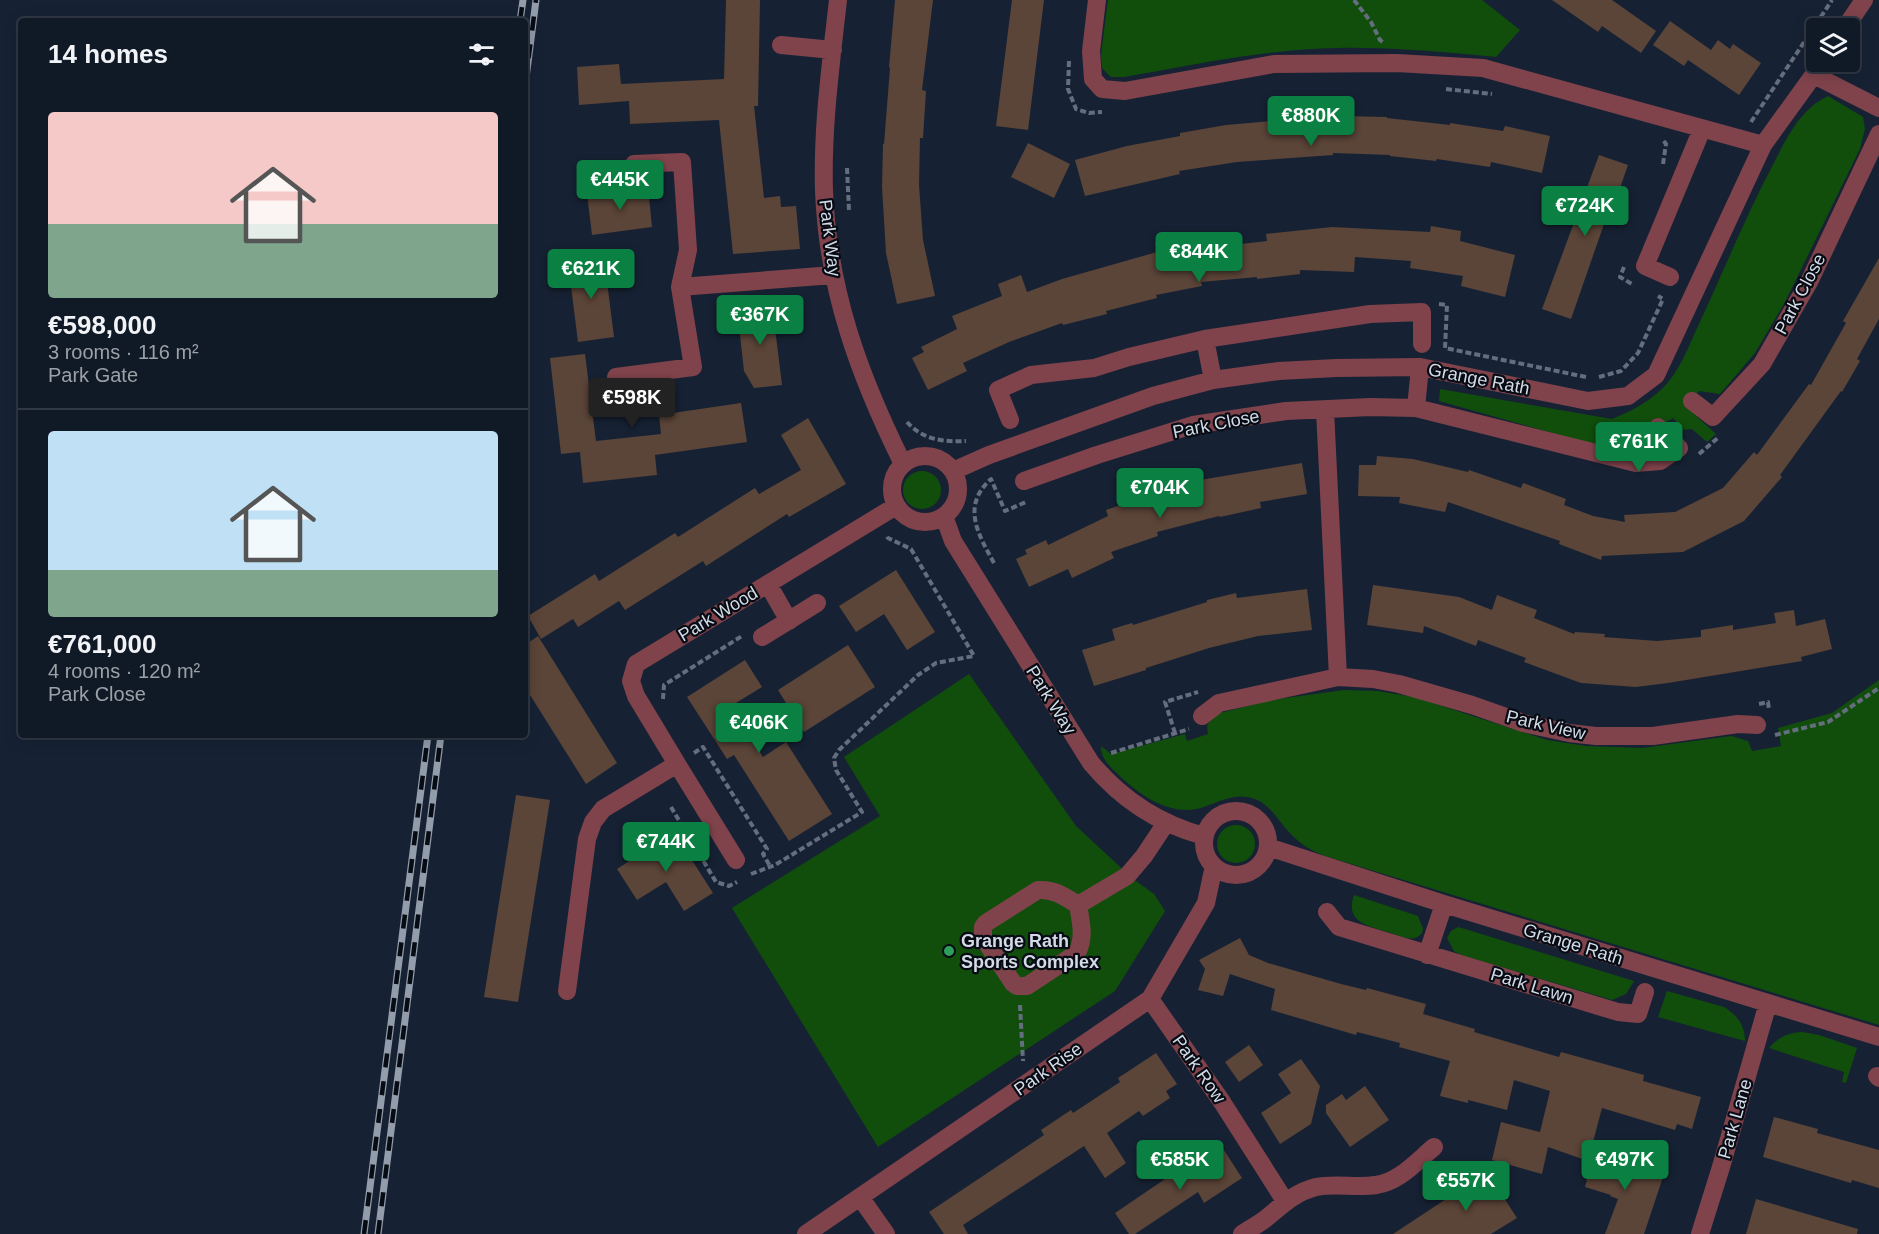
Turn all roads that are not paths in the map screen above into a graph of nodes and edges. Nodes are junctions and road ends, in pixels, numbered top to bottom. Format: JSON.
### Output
{"nodes":[{"id":1,"x":838,"y":0,"type":"edge"},
{"id":2,"x":1097,"y":0,"type":"edge"},
{"id":3,"x":1864,"y":0,"type":"edge"},
{"id":4,"x":1852,"y":18,"type":"edge"},
{"id":5,"x":782,"y":45,"type":"dead end"},
{"id":6,"x":833,"y":50,"type":"junction"},
{"id":7,"x":1816,"y":72,"type":"edge"},
{"id":8,"x":1825,"y":72,"type":"edge"},
{"id":9,"x":1879,"y":108,"type":"edge"},
{"id":10,"x":1702,"y":129,"type":"junction"},
{"id":11,"x":1879,"y":134,"type":"edge"},
{"id":12,"x":1763,"y":145,"type":"junction"},
{"id":13,"x":634,"y":164,"type":"dead end"},
{"id":14,"x":833,"y":275,"type":"junction"},
{"id":15,"x":1671,"y":277,"type":"dead end"},
{"id":16,"x":680,"y":287,"type":"junction"},
{"id":17,"x":1205,"y":339,"type":"junction"},
{"id":18,"x":1422,"y":345,"type":"dead end"},
{"id":19,"x":1420,"y":367,"type":"junction"},
{"id":20,"x":616,"y":377,"type":"dead end"},
{"id":21,"x":1213,"y":380,"type":"junction"},
{"id":22,"x":1692,"y":401,"type":"dead end"},
{"id":23,"x":1416,"y":408,"type":"junction"},
{"id":24,"x":1325,"y":410,"type":"junction"},
{"id":25,"x":1010,"y":420,"type":"dead end"},
{"id":26,"x":1658,"y":427,"type":"dead end"},
{"id":27,"x":903,"y":464,"type":"junction"},
{"id":28,"x":953,"y":471,"type":"junction"},
{"id":29,"x":1024,"y":481,"type":"dead end"},
{"id":30,"x":896,"y":506,"type":"junction"},
{"id":31,"x":944,"y":516,"type":"junction"},
{"id":32,"x":768,"y":584,"type":"junction"},
{"id":33,"x":817,"y":603,"type":"dead end"},
{"id":34,"x":789,"y":621,"type":"junction"},
{"id":35,"x":762,"y":637,"type":"road end"},
{"id":36,"x":1338,"y":677,"type":"junction"},
{"id":37,"x":1202,"y":716,"type":"road end"},
{"id":38,"x":1767,"y":722,"type":"road end"},
{"id":39,"x":677,"y":764,"type":"junction"},
{"id":40,"x":1166,"y":823,"type":"junction"},
{"id":41,"x":1204,"y":836,"type":"junction"},
{"id":42,"x":1268,"y":847,"type":"junction"},
{"id":43,"x":736,"y":860,"type":"dead end"},
{"id":44,"x":1214,"y":866,"type":"junction"},
{"id":45,"x":1444,"y":904,"type":"junction"},
{"id":46,"x":1078,"y":905,"type":"junction"},
{"id":47,"x":1328,"y":912,"type":"dead end"},
{"id":48,"x":1427,"y":955,"type":"junction"},
{"id":49,"x":567,"y":992,"type":"dead end"},
{"id":50,"x":1645,"y":992,"type":"dead end"},
{"id":51,"x":1150,"y":999,"type":"junction"},
{"id":52,"x":1768,"y":1003,"type":"junction"},
{"id":53,"x":1879,"y":1037,"type":"edge"},
{"id":54,"x":1434,"y":1147,"type":"dead end"},
{"id":55,"x":860,"y":1197,"type":"junction"},
{"id":56,"x":1285,"y":1201,"type":"junction"},
{"id":57,"x":806,"y":1234,"type":"edge"},
{"id":58,"x":886,"y":1234,"type":"edge"},
{"id":59,"x":1242,"y":1234,"type":"edge"},
{"id":60,"x":1700,"y":1234,"type":"edge"}],
"edges":[{"from":1,"to":6,"type":"street","name":"Park Way"},
{"from":2,"to":10,"type":"street"},
{"from":3,"to":4,"type":"street"},
{"from":5,"to":6,"type":"street"},
{"from":6,"to":14,"type":"street","name":"Park Way"},
{"from":7,"to":12,"type":"street","name":"Grange Rath"},
{"from":8,"to":9,"type":"street"},
{"from":10,"to":12,"type":"street"},
{"from":10,"to":15,"type":"street"},
{"from":11,"to":22,"type":"street","name":"Park Close"},
{"from":12,"to":19,"type":"street","name":"Grange Rath"},
{"from":13,"to":16,"type":"street"},
{"from":14,"to":16,"type":"street"},
{"from":14,"to":27,"type":"street","name":"Park Way"},
{"from":16,"to":20,"type":"street"},
{"from":17,"to":18,"type":"street"},
{"from":17,"to":21,"type":"street"},
{"from":17,"to":25,"type":"street"},
{"from":19,"to":21,"type":"street","name":"Grange Rath"},
{"from":19,"to":23,"type":"street"},
{"from":21,"to":28,"type":"street","name":"Grange Rath"},
{"from":23,"to":24,"type":"street","name":"Park Close"},
{"from":23,"to":26,"type":"street","name":"Park Close"},
{"from":24,"to":29,"type":"street","name":"Park Close"},
{"from":24,"to":36,"type":"street"},
{"from":27,"to":28,"type":"street"},
{"from":27,"to":30,"type":"street"},
{"from":28,"to":31,"type":"street"},
{"from":30,"to":31,"type":"street"},
{"from":30,"to":32,"type":"street","name":"Park Wood"},
{"from":31,"to":40,"type":"street","name":"Park Way"},
{"from":32,"to":34,"type":"street"},
{"from":32,"to":39,"type":"street","name":"Park Wood"},
{"from":33,"to":34,"type":"street"},
{"from":34,"to":35,"type":"street"},
{"from":36,"to":37,"type":"street","name":"Park View"},
{"from":36,"to":38,"type":"street","name":"Park View"},
{"from":39,"to":43,"type":"street","name":"Park Wood"},
{"from":39,"to":49,"type":"street"},
{"from":40,"to":41,"type":"street","name":"Park Way"},
{"from":40,"to":46,"type":"street"},
{"from":41,"to":42,"type":"street"},
{"from":41,"to":44,"type":"street"},
{"from":42,"to":44,"type":"street"},
{"from":42,"to":45,"type":"street","name":"Grange Rath"},
{"from":44,"to":51,"type":"street","name":"Park Rise"},
{"from":45,"to":48,"type":"street"},
{"from":45,"to":52,"type":"street","name":"Grange Rath"},
{"from":46,"to":46,"type":"street"},
{"from":47,"to":48,"type":"street","name":"Park Lawn"},
{"from":48,"to":50,"type":"street","name":"Park Lawn"},
{"from":51,"to":55,"type":"street","name":"Park Rise"},
{"from":51,"to":56,"type":"street","name":"Park Row"},
{"from":52,"to":53,"type":"street","name":"Grange Rath"},
{"from":52,"to":60,"type":"street","name":"Park Lane"},
{"from":54,"to":56,"type":"street"},
{"from":55,"to":57,"type":"street","name":"Park Rise"},
{"from":55,"to":58,"type":"street"},
{"from":56,"to":59,"type":"street"}]}
